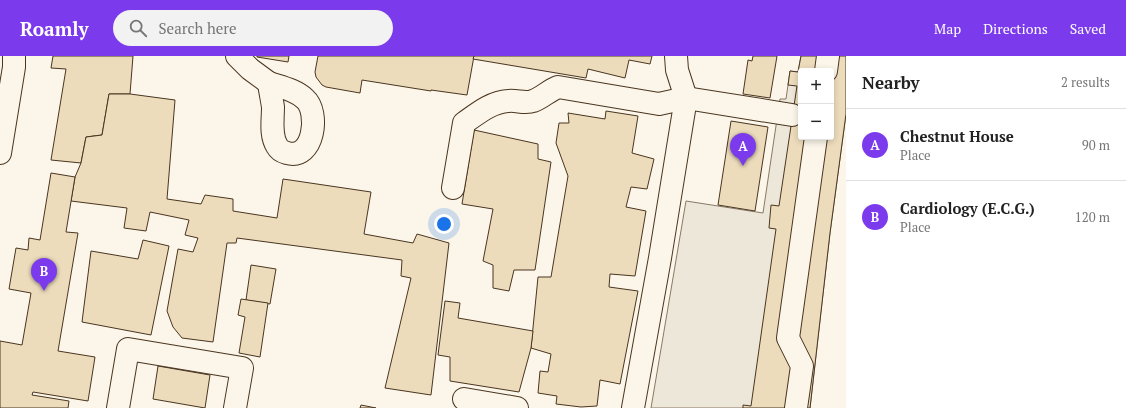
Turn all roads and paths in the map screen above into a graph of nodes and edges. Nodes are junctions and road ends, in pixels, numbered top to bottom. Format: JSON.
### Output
{"nodes":[{"id":1,"x":14,"y":56,"type":"edge"},
{"id":2,"x":237,"y":56,"type":"edge"},
{"id":3,"x":676,"y":56,"type":"edge"},
{"id":4,"x":828,"y":56,"type":"edge"},
{"id":5,"x":826,"y":68,"type":"edge"},
{"id":6,"x":269,"y":83,"type":"dead end"},
{"id":7,"x":686,"y":98,"type":"junction"},
{"id":8,"x":792,"y":115,"type":"dead end"},
{"id":9,"x":816,"y":140,"type":"edge"},
{"id":10,"x":0,"y":153,"type":"edge"},
{"id":11,"x":453,"y":188,"type":"dead end"},
{"id":12,"x":464,"y":399,"type":"dead end"},
{"id":13,"x":118,"y":408,"type":"edge"},
{"id":14,"x":235,"y":408,"type":"edge"},
{"id":15,"x":517,"y":408,"type":"edge"},
{"id":16,"x":632,"y":408,"type":"edge"},
{"id":17,"x":796,"y":408,"type":"edge"}],
"edges":[{"from":1,"to":10,"type":"lane"},
{"from":2,"to":6,"type":"lane"},
{"from":3,"to":7,"type":"lane"},
{"from":4,"to":5,"type":"lane"},
{"from":7,"to":8,"type":"lane"},
{"from":7,"to":11,"type":"lane"},
{"from":7,"to":16,"type":"lane"},
{"from":9,"to":17,"type":"lane"},
{"from":12,"to":15,"type":"lane"},
{"from":13,"to":14,"type":"lane"}]}
